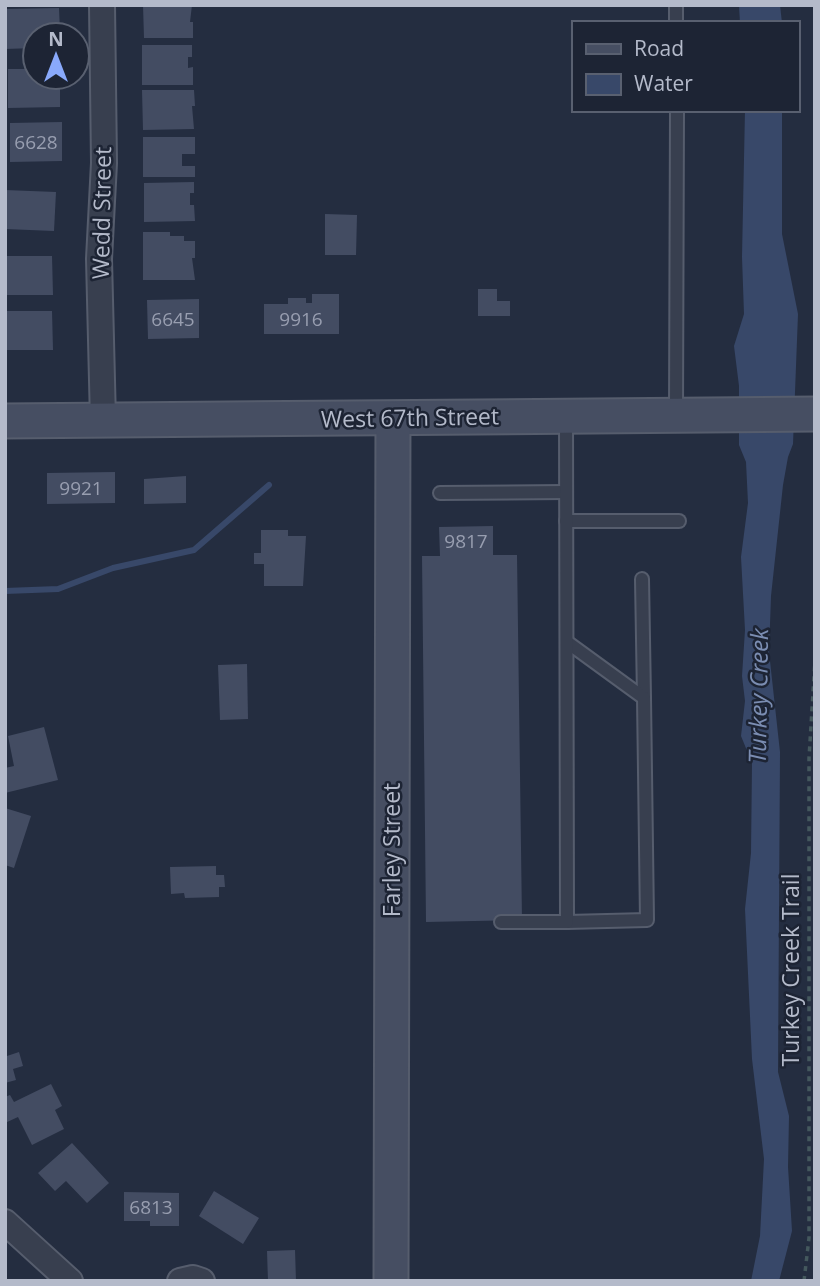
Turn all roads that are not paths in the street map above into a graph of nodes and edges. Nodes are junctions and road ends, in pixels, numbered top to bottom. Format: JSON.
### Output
{"nodes":[{"id":1,"x":102,"y":5,"type":"edge"},
{"id":2,"x":677,"y":112,"type":"edge"},
{"id":3,"x":814,"y":414,"type":"edge"},
{"id":4,"x":676,"y":415,"type":"junction"},
{"id":5,"x":566,"y":416,"type":"junction"},
{"id":6,"x":393,"y":419,"type":"junction"},
{"id":7,"x":5,"y":421,"type":"edge"},
{"id":8,"x":103,"y":421,"type":"junction"},
{"id":9,"x":566,"y":492,"type":"junction"},
{"id":10,"x":440,"y":493,"type":"dead end"},
{"id":11,"x":566,"y":521,"type":"junction"},
{"id":12,"x":678,"y":521,"type":"dead end"},
{"id":13,"x":642,"y":579,"type":"dead end"},
{"id":14,"x":567,"y":642,"type":"junction"},
{"id":15,"x":644,"y":698,"type":"junction"},
{"id":16,"x":501,"y":922,"type":"dead end"},
{"id":17,"x":568,"y":922,"type":"junction"},
{"id":18,"x":5,"y":1222,"type":"edge"},
{"id":19,"x":70,"y":1281,"type":"edge"},
{"id":20,"x":180,"y":1281,"type":"edge"},
{"id":21,"x":202,"y":1281,"type":"edge"},
{"id":22,"x":391,"y":1281,"type":"edge"}],
"edges":[{"from":1,"to":8,"type":"street","name":"Wedd Street"},
{"from":2,"to":4,"type":"lane"},
{"from":3,"to":4,"type":"street","name":"West 67th Street"},
{"from":4,"to":5,"type":"street","name":"West 67th Street"},
{"from":5,"to":6,"type":"street","name":"West 67th Street"},
{"from":5,"to":9,"type":"lane"},
{"from":6,"to":8,"type":"street","name":"West 67th Street"},
{"from":6,"to":22,"type":"street","name":"Farley Street"},
{"from":7,"to":8,"type":"street","name":"West 67th Street"},
{"from":9,"to":10,"type":"lane"},
{"from":9,"to":11,"type":"lane"},
{"from":11,"to":12,"type":"lane"},
{"from":11,"to":14,"type":"lane"},
{"from":13,"to":15,"type":"lane"},
{"from":14,"to":15,"type":"lane"},
{"from":14,"to":17,"type":"lane"},
{"from":15,"to":17,"type":"lane"},
{"from":16,"to":17,"type":"lane"},
{"from":18,"to":19,"type":"street"},
{"from":20,"to":21,"type":"street"}]}
